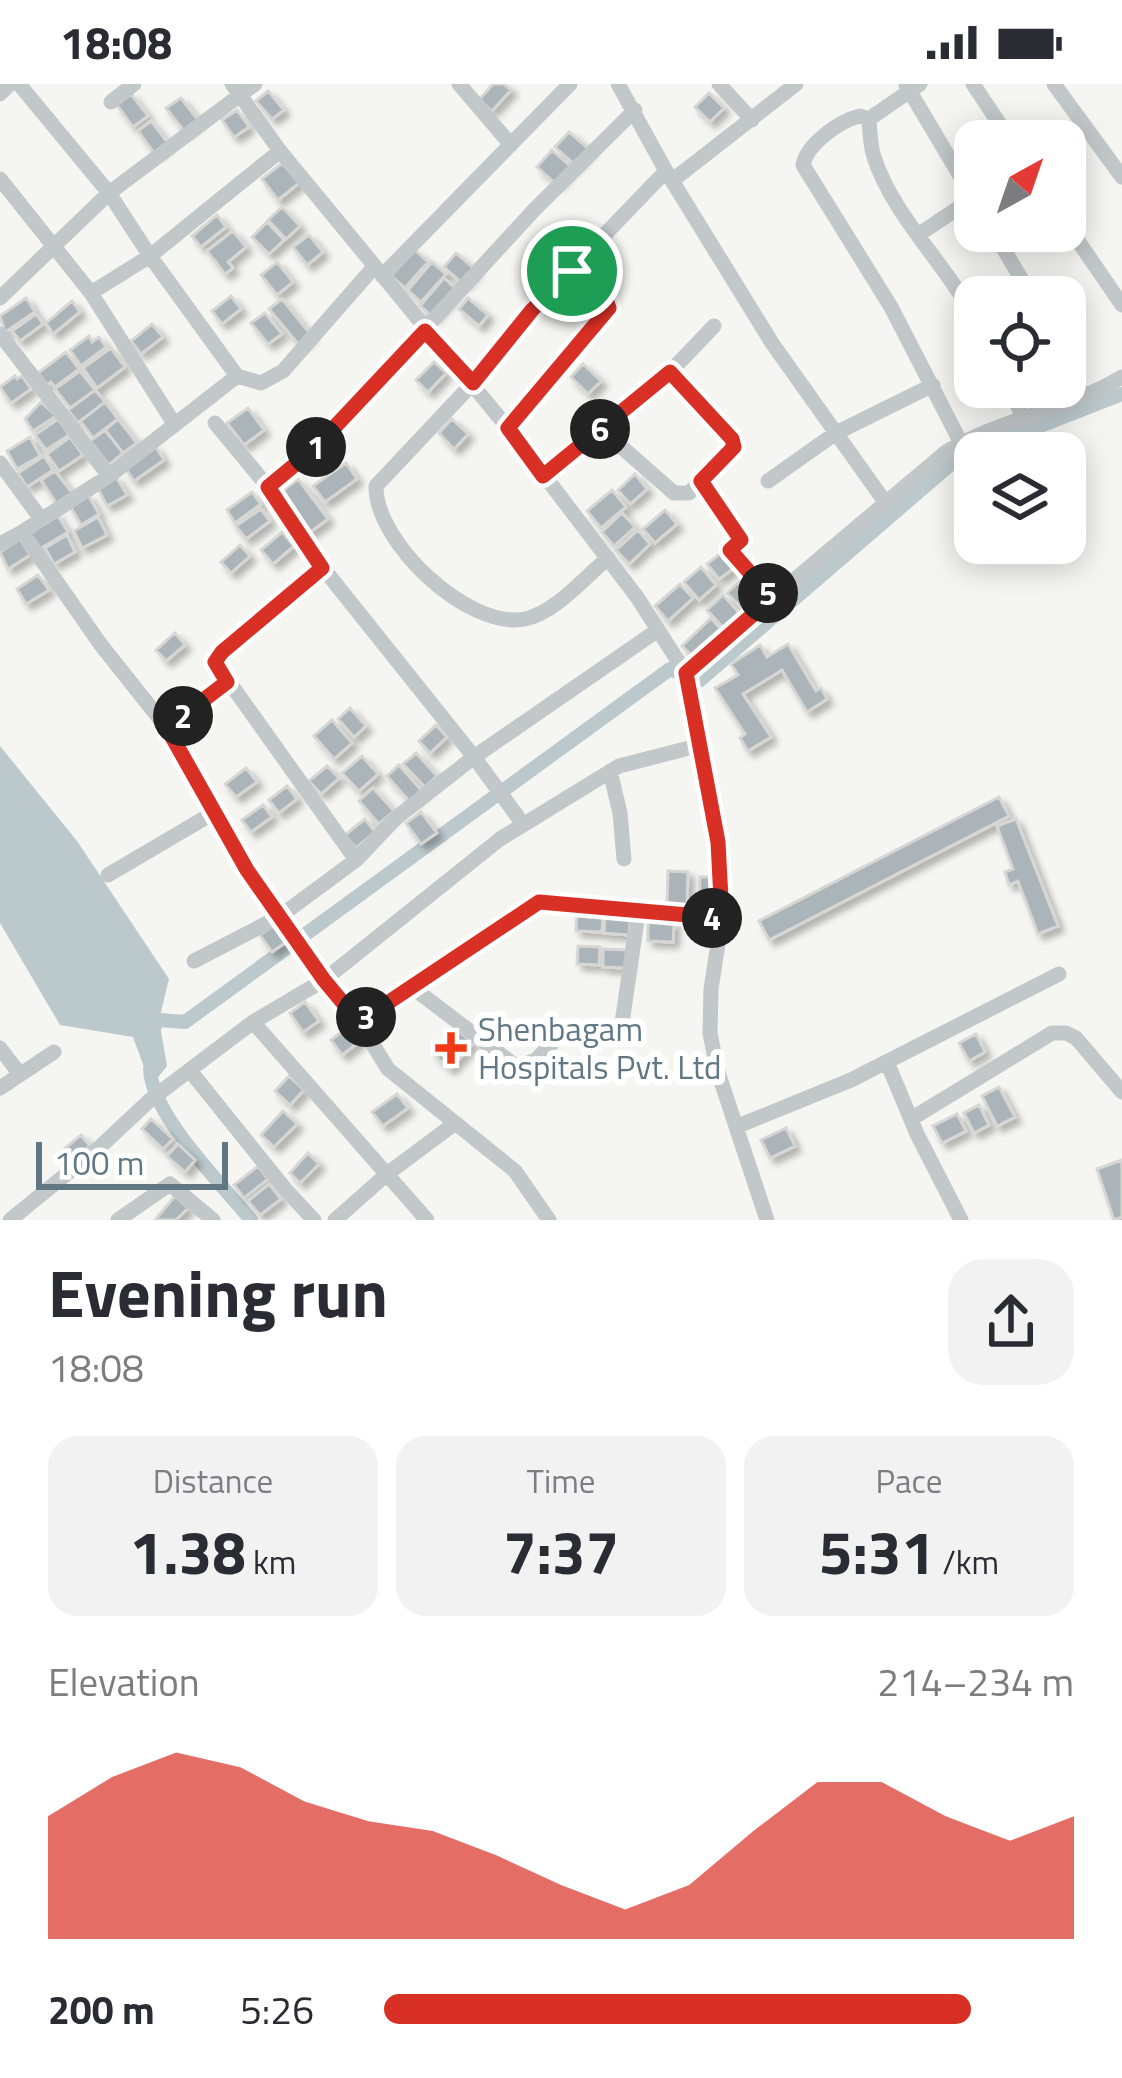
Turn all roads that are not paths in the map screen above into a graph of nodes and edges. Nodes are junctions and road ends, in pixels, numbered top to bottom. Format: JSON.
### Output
{"nodes":[{"id":1,"x":14,"y":84,"type":"edge"},
{"id":2,"x":134,"y":84,"type":"edge"},
{"id":3,"x":255,"y":84,"type":"edge"},
{"id":4,"x":458,"y":84,"type":"edge"},
{"id":5,"x":618,"y":84,"type":"edge"},
{"id":6,"x":719,"y":84,"type":"edge"},
{"id":7,"x":796,"y":84,"type":"edge"},
{"id":8,"x":973,"y":84,"type":"edge"},
{"id":9,"x":1054,"y":84,"type":"edge"},
{"id":10,"x":562,"y":87,"type":"edge"},
{"id":11,"x":912,"y":87,"type":"edge"},
{"id":12,"x":236,"y":91,"type":"edge"},
{"id":13,"x":0,"y":94,"type":"edge"},
{"id":14,"x":111,"y":102,"type":"dead end"},
{"id":15,"x":634,"y":110,"type":"junction"},
{"id":16,"x":868,"y":119,"type":"junction"},
{"id":17,"x":998,"y":120,"type":"edge"},
{"id":18,"x":752,"y":121,"type":"junction"},
{"id":19,"x":511,"y":145,"type":"junction"},
{"id":20,"x":280,"y":151,"type":"junction"},
{"id":21,"x":954,"y":164,"type":"edge"},
{"id":22,"x":669,"y":175,"type":"junction"},
{"id":23,"x":1122,"y":177,"type":"edge"},
{"id":24,"x":0,"y":179,"type":"edge"},
{"id":25,"x":110,"y":193,"type":"junction"},
{"id":26,"x":954,"y":212,"type":"edge"},
{"id":27,"x":918,"y":235,"type":"junction"},
{"id":28,"x":52,"y":247,"type":"junction"},
{"id":29,"x":1086,"y":252,"type":"edge"},
{"id":30,"x":150,"y":256,"type":"junction"},
{"id":31,"x":378,"y":271,"type":"junction"},
{"id":32,"x":572,"y":271,"type":"junction"},
{"id":33,"x":954,"y":280,"type":"edge"},
{"id":34,"x":91,"y":293,"type":"junction"},
{"id":35,"x":0,"y":298,"type":"edge"},
{"id":36,"x":1122,"y":305,"type":"edge"},
{"id":37,"x":714,"y":326,"type":"dead end"},
{"id":38,"x":425,"y":331,"type":"junction"},
{"id":39,"x":0,"y":334,"type":"edge"},
{"id":40,"x":670,"y":372,"type":"junction"},
{"id":41,"x":237,"y":376,"type":"junction"},
{"id":42,"x":1122,"y":377,"type":"edge"},
{"id":43,"x":473,"y":383,"type":"junction"},
{"id":44,"x":933,"y":385,"type":"junction"},
{"id":45,"x":1086,"y":397,"type":"edge"},
{"id":46,"x":1019,"y":408,"type":"edge"},
{"id":47,"x":1057,"y":408,"type":"edge"},
{"id":48,"x":1024,"y":420,"type":"junction"},
{"id":49,"x":215,"y":422,"type":"dead end"},
{"id":50,"x":175,"y":424,"type":"junction"},
{"id":51,"x":508,"y":428,"type":"junction"},
{"id":52,"x":601,"y":428,"type":"junction"},
{"id":53,"x":956,"y":432,"type":"edge"},
{"id":54,"x":990,"y":432,"type":"edge"},
{"id":55,"x":836,"y":434,"type":"junction"},
{"id":56,"x":954,"y":448,"type":"edge"},
{"id":57,"x":0,"y":463,"type":"edge"},
{"id":58,"x":109,"y":476,"type":"junction"},
{"id":59,"x":543,"y":476,"type":"junction"},
{"id":60,"x":701,"y":481,"type":"junction"},
{"id":61,"x":768,"y":481,"type":"dead end"},
{"id":62,"x":268,"y":487,"type":"junction"},
{"id":63,"x":885,"y":502,"type":"junction"},
{"id":64,"x":41,"y":519,"type":"junction"},
{"id":65,"x":22,"y":532,"type":"junction"},
{"id":66,"x":0,"y":544,"type":"edge"},
{"id":67,"x":608,"y":558,"type":"junction"},
{"id":68,"x":322,"y":568,"type":"junction"},
{"id":69,"x":772,"y":598,"type":"junction"},
{"id":70,"x":658,"y":630,"type":"junction"},
{"id":71,"x":686,"y":676,"type":"junction"},
{"id":72,"x":227,"y":682,"type":"junction"},
{"id":73,"x":167,"y":728,"type":"junction"},
{"id":74,"x":698,"y":746,"type":"junction"},
{"id":75,"x":474,"y":757,"type":"junction"},
{"id":76,"x":610,"y":771,"type":"junction"},
{"id":77,"x":214,"y":812,"type":"junction"},
{"id":78,"x":523,"y":824,"type":"junction"},
{"id":79,"x":624,"y":859,"type":"dead end"},
{"id":80,"x":356,"y":860,"type":"junction"},
{"id":81,"x":108,"y":875,"type":"dead end"},
{"id":82,"x":638,"y":913,"type":"junction"},
{"id":83,"x":279,"y":917,"type":"junction"},
{"id":84,"x":722,"y":918,"type":"junction"},
{"id":85,"x":194,"y":961,"type":"dead end"},
{"id":86,"x":1059,"y":974,"type":"dead end"},
{"id":87,"x":324,"y":980,"type":"junction"},
{"id":88,"x":412,"y":988,"type":"junction"},
{"id":89,"x":253,"y":1022,"type":"junction"},
{"id":90,"x":359,"y":1022,"type":"junction"},
{"id":91,"x":622,"y":1023,"type":"dead end"},
{"id":92,"x":563,"y":1032,"type":"dead end"},
{"id":93,"x":0,"y":1048,"type":"edge"},
{"id":94,"x":54,"y":1052,"type":"dead end"},
{"id":95,"x":887,"y":1062,"type":"junction"},
{"id":96,"x":191,"y":1072,"type":"junction"},
{"id":97,"x":19,"y":1073,"type":"junction"},
{"id":98,"x":0,"y":1088,"type":"edge"},
{"id":99,"x":1122,"y":1092,"type":"edge"},
{"id":100,"x":911,"y":1119,"type":"junction"},
{"id":101,"x":454,"y":1124,"type":"junction"},
{"id":102,"x":738,"y":1126,"type":"junction"},
{"id":103,"x":387,"y":1174,"type":"junction"},
{"id":104,"x":10,"y":1220,"type":"edge"},
{"id":105,"x":118,"y":1220,"type":"edge"},
{"id":106,"x":213,"y":1220,"type":"edge"},
{"id":107,"x":314,"y":1220,"type":"edge"},
{"id":108,"x":334,"y":1220,"type":"edge"},
{"id":109,"x":427,"y":1220,"type":"edge"},
{"id":110,"x":549,"y":1220,"type":"edge"},
{"id":111,"x":767,"y":1220,"type":"edge"},
{"id":112,"x":961,"y":1220,"type":"edge"}],
"edges":[{"from":1,"to":13,"type":"street"},
{"from":1,"to":25,"type":"street"},
{"from":2,"to":14,"type":"street"},
{"from":3,"to":12,"type":"street"},
{"from":4,"to":19,"type":"street"},
{"from":5,"to":15,"type":"street"},
{"from":6,"to":18,"type":"street"},
{"from":7,"to":18,"type":"street"},
{"from":8,"to":17,"type":"street"},
{"from":9,"to":23,"type":"street"},
{"from":10,"to":19,"type":"street"},
{"from":11,"to":16,"type":"street"},
{"from":11,"to":21,"type":"street"},
{"from":12,"to":20,"type":"street"},
{"from":12,"to":25,"type":"street"},
{"from":15,"to":22,"type":"street"},
{"from":15,"to":38,"type":"street"},
{"from":16,"to":27,"type":"street"},
{"from":16,"to":44,"type":"street"},
{"from":18,"to":22,"type":"street"},
{"from":19,"to":31,"type":"street"},
{"from":20,"to":30,"type":"street"},
{"from":20,"to":31,"type":"street"},
{"from":22,"to":32,"type":"street"},
{"from":22,"to":55,"type":"street"},
{"from":24,"to":28,"type":"street"},
{"from":25,"to":28,"type":"street"},
{"from":25,"to":30,"type":"street"},
{"from":26,"to":27,"type":"street"},
{"from":27,"to":33,"type":"street"},
{"from":28,"to":34,"type":"street"},
{"from":28,"to":35,"type":"street"},
{"from":29,"to":36,"type":"street"},
{"from":30,"to":34,"type":"street"},
{"from":30,"to":41,"type":"street"},
{"from":31,"to":38,"type":"street"},
{"from":31,"to":41,"type":"street"},
{"from":32,"to":43,"type":"street"},
{"from":32,"to":51,"type":"street"},
{"from":34,"to":50,"type":"street"},
{"from":37,"to":40,"type":"street"},
{"from":38,"to":43,"type":"street"},
{"from":38,"to":62,"type":"street"},
{"from":39,"to":58,"type":"street"},
{"from":40,"to":52,"type":"street"},
{"from":40,"to":60,"type":"street"},
{"from":41,"to":50,"type":"street"},
{"from":42,"to":45,"type":"street"},
{"from":43,"to":51,"type":"street"},
{"from":43,"to":67,"type":"street"},
{"from":44,"to":53,"type":"street"},
{"from":44,"to":55,"type":"street"},
{"from":46,"to":48,"type":"street"},
{"from":47,"to":48,"type":"street"},
{"from":48,"to":54,"type":"street"},
{"from":49,"to":62,"type":"street"},
{"from":50,"to":58,"type":"street"},
{"from":51,"to":59,"type":"street"},
{"from":52,"to":59,"type":"street"},
{"from":52,"to":60,"type":"street"},
{"from":55,"to":61,"type":"street"},
{"from":55,"to":63,"type":"street"},
{"from":56,"to":63,"type":"street"},
{"from":57,"to":64,"type":"street"},
{"from":58,"to":64,"type":"street"},
{"from":59,"to":67,"type":"street"},
{"from":60,"to":69,"type":"street"},
{"from":62,"to":68,"type":"street"},
{"from":63,"to":69,"type":"street"},
{"from":64,"to":65,"type":"street"},
{"from":65,"to":66,"type":"street"},
{"from":65,"to":73,"type":"street"},
{"from":67,"to":70,"type":"street"},
{"from":68,"to":72,"type":"street"},
{"from":68,"to":75,"type":"street"},
{"from":69,"to":71,"type":"street"},
{"from":70,"to":71,"type":"street"},
{"from":70,"to":75,"type":"street"},
{"from":71,"to":74,"type":"street"},
{"from":72,"to":73,"type":"street"},
{"from":72,"to":80,"type":"street"},
{"from":73,"to":77,"type":"street"},
{"from":74,"to":76,"type":"street"},
{"from":74,"to":84,"type":"street"},
{"from":75,"to":78,"type":"street"},
{"from":75,"to":80,"type":"street"},
{"from":76,"to":78,"type":"street"},
{"from":76,"to":79,"type":"street"},
{"from":77,"to":81,"type":"street"},
{"from":77,"to":83,"type":"street"},
{"from":78,"to":87,"type":"street"},
{"from":80,"to":83,"type":"street"},
{"from":82,"to":84,"type":"street"},
{"from":82,"to":88,"type":"street"},
{"from":82,"to":91,"type":"street"},
{"from":83,"to":85,"type":"street"},
{"from":83,"to":87,"type":"street"},
{"from":84,"to":102,"type":"street"},
{"from":86,"to":95,"type":"street"},
{"from":87,"to":89,"type":"street"},
{"from":87,"to":90,"type":"street"},
{"from":88,"to":90,"type":"street"},
{"from":88,"to":92,"type":"street"},
{"from":89,"to":96,"type":"street"},
{"from":89,"to":103,"type":"street"},
{"from":90,"to":101,"type":"street"},
{"from":93,"to":97,"type":"street"},
{"from":94,"to":97,"type":"street"},
{"from":95,"to":100,"type":"street"},
{"from":95,"to":102,"type":"street"},
{"from":96,"to":104,"type":"street"},
{"from":96,"to":107,"type":"street"},
{"from":97,"to":98,"type":"street"},
{"from":99,"to":100,"type":"street"},
{"from":100,"to":112,"type":"street"},
{"from":101,"to":103,"type":"street"},
{"from":101,"to":110,"type":"street"},
{"from":102,"to":111,"type":"street"},
{"from":103,"to":108,"type":"street"},
{"from":103,"to":109,"type":"street"},
{"from":105,"to":106,"type":"street"}]}
